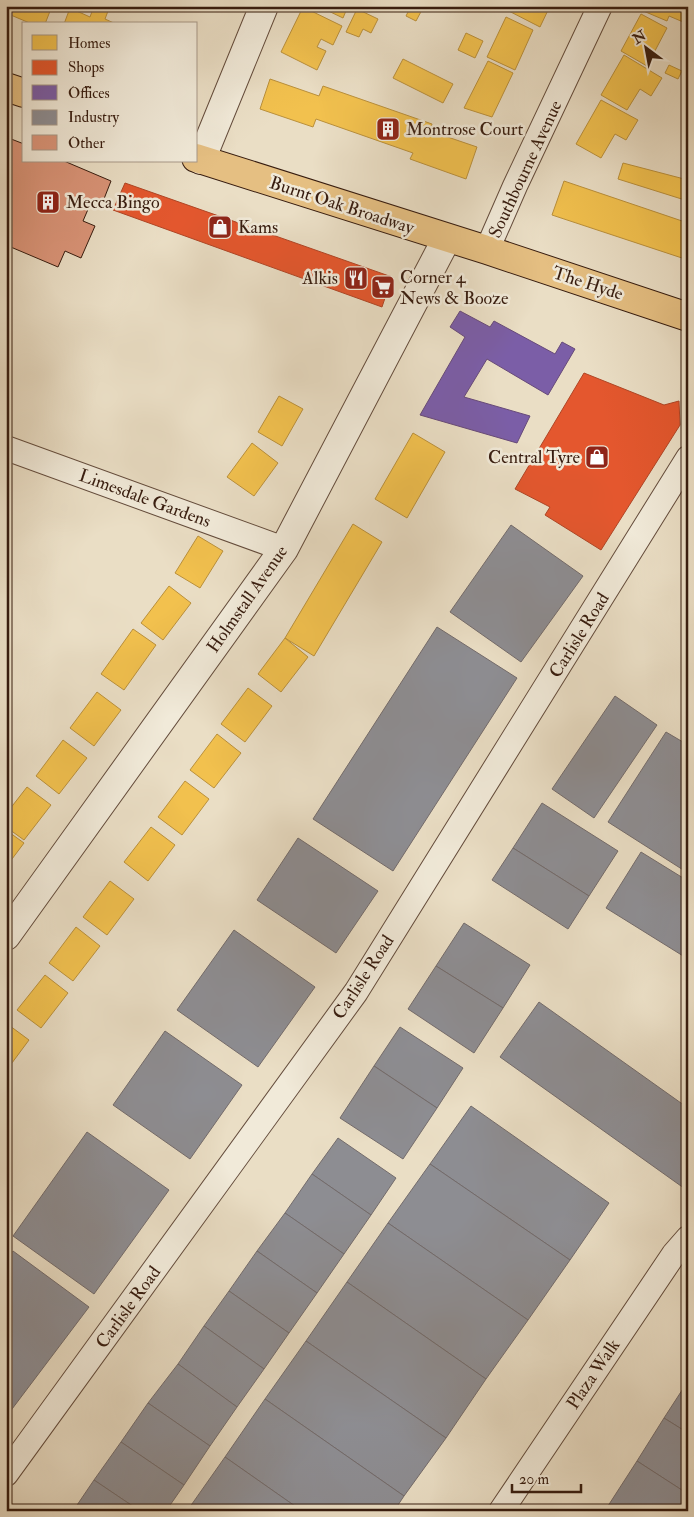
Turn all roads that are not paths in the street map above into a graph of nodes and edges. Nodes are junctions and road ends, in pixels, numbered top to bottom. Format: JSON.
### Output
{"nodes":[{"id":1,"x":264,"y":6,"type":"edge"},
{"id":2,"x":600,"y":6,"type":"edge"},
{"id":3,"x":6,"y":87,"type":"edge"},
{"id":4,"x":22,"y":92,"type":"edge"},
{"id":5,"x":199,"y":159,"type":"edge"},
{"id":6,"x":447,"y":238,"type":"junction"},
{"id":7,"x":488,"y":250,"type":"junction"},
{"id":8,"x":688,"y":317,"type":"edge"},
{"id":9,"x":6,"y":448,"type":"edge"},
{"id":10,"x":688,"y":458,"type":"edge"},
{"id":11,"x":284,"y":549,"type":"junction"},
{"id":12,"x":6,"y":936,"type":"edge"},
{"id":13,"x":688,"y":1238,"type":"edge"},
{"id":14,"x":6,"y":1474,"type":"edge"},
{"id":15,"x":501,"y":1511,"type":"edge"}],
"edges":[{"from":1,"to":5,"type":"street"},
{"from":2,"to":7,"type":"street","name":"Southbourne Avenue"},
{"from":3,"to":4,"type":"main road"},
{"from":5,"to":6,"type":"main road","name":"Burnt Oak Broadway"},
{"from":6,"to":7,"type":"main road","name":"Burnt Oak Broadway"},
{"from":6,"to":11,"type":"street","name":"Holmstall Avenue"},
{"from":7,"to":8,"type":"main road","name":"The Hyde"},
{"from":9,"to":11,"type":"street","name":"Limesdale Gardens"},
{"from":10,"to":14,"type":"street","name":"Carlisle Road"},
{"from":11,"to":12,"type":"street","name":"Holmstall Avenue"},
{"from":13,"to":15,"type":"street","name":"Plaza Walk"}]}
